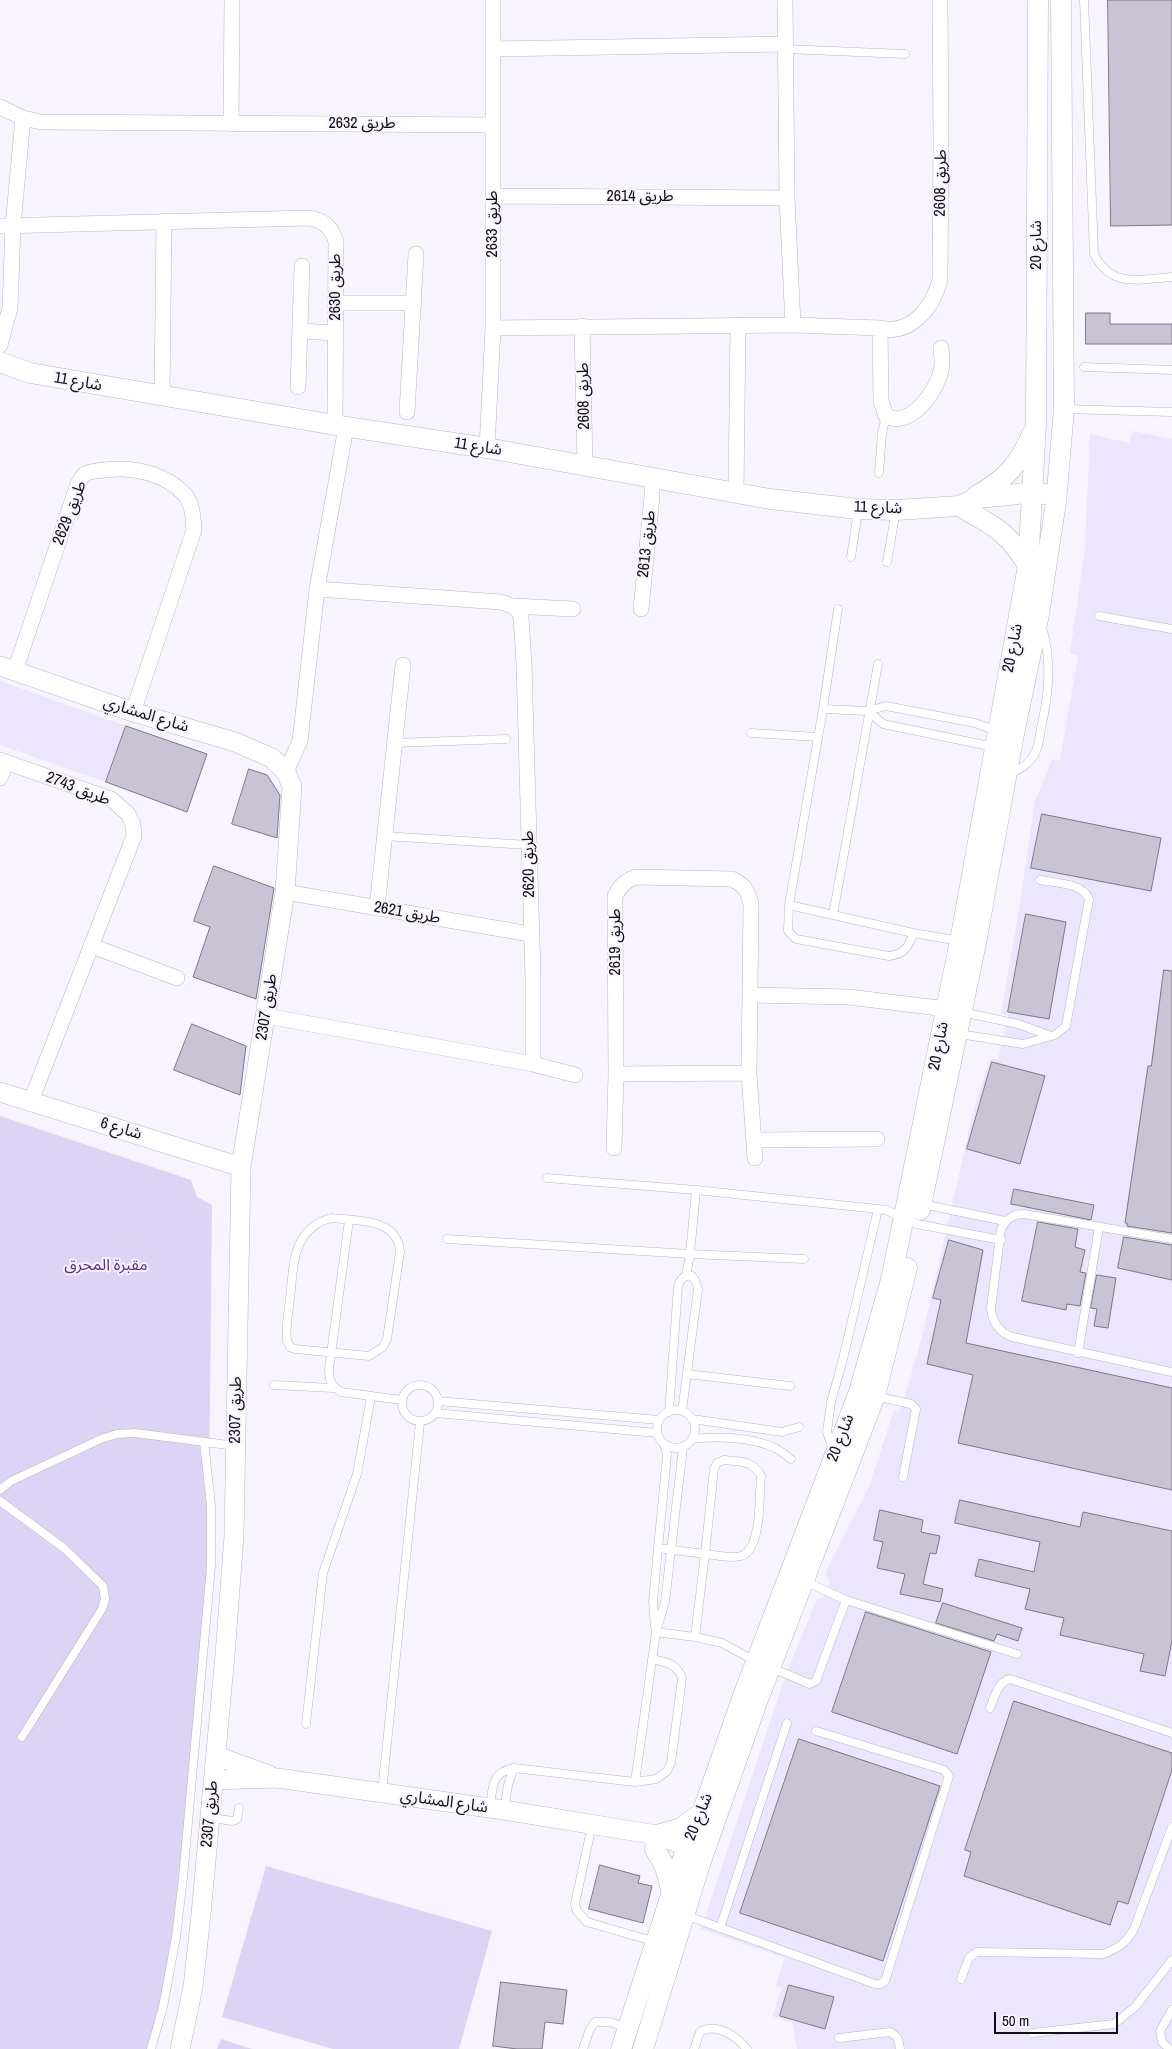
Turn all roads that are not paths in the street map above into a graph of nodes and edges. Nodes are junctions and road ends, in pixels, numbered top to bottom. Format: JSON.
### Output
{"nodes":[{"id":1,"x":232,"y":0,"type":"edge"},
{"id":2,"x":494,"y":0,"type":"edge"},
{"id":3,"x":785,"y":0,"type":"edge"},
{"id":4,"x":940,"y":0,"type":"edge"},
{"id":5,"x":1038,"y":0,"type":"edge"},
{"id":6,"x":1061,"y":0,"type":"edge"},
{"id":7,"x":1084,"y":0,"type":"edge"},
{"id":8,"x":786,"y":47,"type":"junction"},
{"id":9,"x":493,"y":49,"type":"junction"},
{"id":10,"x":905,"y":54,"type":"dead end"},
{"id":11,"x":0,"y":107,"type":"edge"},
{"id":12,"x":23,"y":118,"type":"junction"},
{"id":13,"x":231,"y":124,"type":"junction"},
{"id":14,"x":493,"y":124,"type":"junction"},
{"id":15,"x":493,"y":196,"type":"junction"},
{"id":16,"x":788,"y":198,"type":"junction"},
{"id":17,"x":164,"y":221,"type":"junction"},
{"id":18,"x":7,"y":226,"type":"edge"},
{"id":19,"x":416,"y":254,"type":"dead end"},
{"id":20,"x":302,"y":266,"type":"dead end"},
{"id":21,"x":1172,"y":277,"type":"edge"},
{"id":22,"x":336,"y":302,"type":"junction"},
{"id":23,"x":414,"y":303,"type":"junction"},
{"id":24,"x":793,"y":325,"type":"junction"},
{"id":25,"x":582,"y":326,"type":"junction"},
{"id":26,"x":738,"y":326,"type":"junction"},
{"id":27,"x":493,"y":328,"type":"junction"},
{"id":28,"x":880,"y":328,"type":"junction"},
{"id":29,"x":300,"y":331,"type":"junction"},
{"id":30,"x":335,"y":333,"type":"junction"},
{"id":31,"x":0,"y":344,"type":"edge"},
{"id":32,"x":941,"y":348,"type":"dead end"},
{"id":33,"x":0,"y":362,"type":"edge"},
{"id":34,"x":1084,"y":367,"type":"dead end"},
{"id":35,"x":1172,"y":370,"type":"edge"},
{"id":36,"x":298,"y":387,"type":"dead end"},
{"id":37,"x":162,"y":396,"type":"junction"},
{"id":38,"x":1064,"y":409,"type":"junction"},
{"id":39,"x":407,"y":412,"type":"dead end"},
{"id":40,"x":1172,"y":412,"type":"edge"},
{"id":41,"x":886,"y":416,"type":"junction"},
{"id":42,"x":1036,"y":425,"type":"junction"},
{"id":43,"x":341,"y":426,"type":"junction"},
{"id":44,"x":487,"y":448,"type":"junction"},
{"id":45,"x":585,"y":466,"type":"junction"},
{"id":46,"x":879,"y":472,"type":"dead end"},
{"id":47,"x":652,"y":478,"type":"junction"},
{"id":48,"x":736,"y":493,"type":"junction"},
{"id":49,"x":1045,"y":497,"type":"junction"},
{"id":50,"x":959,"y":506,"type":"junction"},
{"id":51,"x":858,"y":509,"type":"junction"},
{"id":52,"x":896,"y":510,"type":"junction"},
{"id":53,"x":851,"y":557,"type":"dead end"},
{"id":54,"x":887,"y":562,"type":"dead end"},
{"id":55,"x":1028,"y":566,"type":"junction"},
{"id":56,"x":317,"y":589,"type":"junction"},
{"id":57,"x":512,"y":606,"type":"junction"},
{"id":58,"x":573,"y":609,"type":"dead end"},
{"id":59,"x":641,"y":609,"type":"dead end"},
{"id":60,"x":838,"y":609,"type":"dead end"},
{"id":61,"x":1039,"y":614,"type":"junction"},
{"id":62,"x":1099,"y":616,"type":"dead end"},
{"id":63,"x":1172,"y":629,"type":"edge"},
{"id":64,"x":878,"y":664,"type":"dead end"},
{"id":65,"x":403,"y":665,"type":"dead end"},
{"id":66,"x":7,"y":668,"type":"edge"},
{"id":67,"x":823,"y":709,"type":"junction"},
{"id":68,"x":868,"y":711,"type":"junction"},
{"id":69,"x":133,"y":712,"type":"junction"},
{"id":70,"x":751,"y":732,"type":"dead end"},
{"id":71,"x":818,"y":737,"type":"junction"},
{"id":72,"x":1002,"y":739,"type":"junction"},
{"id":73,"x":506,"y":740,"type":"dead end"},
{"id":74,"x":395,"y":743,"type":"junction"},
{"id":75,"x":3,"y":761,"type":"edge"},
{"id":76,"x":286,"y":772,"type":"junction"},
{"id":77,"x":1008,"y":774,"type":"junction"},
{"id":78,"x":0,"y":778,"type":"edge"},
{"id":79,"x":384,"y":836,"type":"junction"},
{"id":80,"x":528,"y":845,"type":"junction"},
{"id":81,"x":1040,"y":880,"type":"dead end"},
{"id":82,"x":285,"y":892,"type":"junction"},
{"id":83,"x":789,"y":905,"type":"junction"},
{"id":84,"x":377,"y":908,"type":"junction"},
{"id":85,"x":832,"y":915,"type":"junction"},
{"id":86,"x":913,"y":933,"type":"junction"},
{"id":87,"x":530,"y":934,"type":"junction"},
{"id":88,"x":968,"y":942,"type":"junction"},
{"id":89,"x":92,"y":946,"type":"junction"},
{"id":90,"x":176,"y":978,"type":"dead end"},
{"id":91,"x":750,"y":995,"type":"junction"},
{"id":92,"x":954,"y":1010,"type":"junction"},
{"id":93,"x":266,"y":1016,"type":"junction"},
{"id":94,"x":950,"y":1033,"type":"junction"},
{"id":95,"x":1051,"y":1036,"type":"junction"},
{"id":96,"x":533,"y":1064,"type":"junction"},
{"id":97,"x":749,"y":1073,"type":"junction"},
{"id":98,"x":616,"y":1074,"type":"junction"},
{"id":99,"x":575,"y":1075,"type":"dead end"},
{"id":100,"x":0,"y":1092,"type":"edge"},
{"id":101,"x":31,"y":1101,"type":"junction"},
{"id":102,"x":877,"y":1139,"type":"dead end"},
{"id":103,"x":755,"y":1140,"type":"junction"},
{"id":104,"x":614,"y":1148,"type":"dead end"},
{"id":105,"x":755,"y":1158,"type":"dead end"},
{"id":106,"x":241,"y":1167,"type":"junction"},
{"id":107,"x":547,"y":1178,"type":"dead end"},
{"id":108,"x":696,"y":1190,"type":"junction"},
{"id":109,"x":882,"y":1210,"type":"junction"},
{"id":110,"x":913,"y":1213,"type":"junction"},
{"id":111,"x":349,"y":1220,"type":"junction"},
{"id":112,"x":1005,"y":1221,"type":"junction"},
{"id":113,"x":1099,"y":1227,"type":"junction"},
{"id":114,"x":447,"y":1239,"type":"dead end"},
{"id":115,"x":1172,"y":1239,"type":"edge"},
{"id":116,"x":1000,"y":1240,"type":"junction"},
{"id":117,"x":690,"y":1254,"type":"junction"},
{"id":118,"x":804,"y":1259,"type":"dead end"},
{"id":119,"x":686,"y":1276,"type":"junction"},
{"id":120,"x":1078,"y":1352,"type":"junction"},
{"id":121,"x":331,"y":1353,"type":"junction"},
{"id":122,"x":1172,"y":1372,"type":"edge"},
{"id":123,"x":687,"y":1374,"type":"junction"},
{"id":124,"x":274,"y":1384,"type":"dead end"},
{"id":125,"x":790,"y":1386,"type":"dead end"},
{"id":126,"x":333,"y":1388,"type":"junction"},
{"id":127,"x":875,"y":1396,"type":"junction"},
{"id":128,"x":371,"y":1397,"type":"junction"},
{"id":129,"x":402,"y":1400,"type":"junction"},
{"id":130,"x":438,"y":1401,"type":"junction"},
{"id":131,"x":682,"y":1411,"type":"junction"},
{"id":132,"x":669,"y":1412,"type":"junction"},
{"id":133,"x":435,"y":1413,"type":"junction"},
{"id":134,"x":659,"y":1420,"type":"junction"},
{"id":135,"x":692,"y":1420,"type":"junction"},
{"id":136,"x":420,"y":1422,"type":"junction"},
{"id":137,"x":799,"y":1427,"type":"dead end"},
{"id":138,"x":658,"y":1433,"type":"junction"},
{"id":139,"x":693,"y":1438,"type":"junction"},
{"id":140,"x":204,"y":1442,"type":"junction"},
{"id":141,"x":664,"y":1444,"type":"junction"},
{"id":142,"x":236,"y":1446,"type":"junction"},
{"id":143,"x":683,"y":1447,"type":"junction"},
{"id":144,"x":834,"y":1455,"type":"junction"},
{"id":145,"x":791,"y":1459,"type":"dead end"},
{"id":146,"x":903,"y":1476,"type":"dead end"},
{"id":147,"x":0,"y":1490,"type":"edge"},
{"id":148,"x":0,"y":1501,"type":"edge"},
{"id":149,"x":658,"y":1548,"type":"junction"},
{"id":150,"x":672,"y":1550,"type":"junction"},
{"id":151,"x":705,"y":1554,"type":"junction"},
{"id":152,"x":803,"y":1581,"type":"junction"},
{"id":153,"x":846,"y":1600,"type":"junction"},
{"id":154,"x":656,"y":1632,"type":"junction"},
{"id":155,"x":695,"y":1637,"type":"junction"},
{"id":156,"x":1017,"y":1654,"type":"dead end"},
{"id":157,"x":652,"y":1659,"type":"junction"},
{"id":158,"x":763,"y":1665,"type":"junction"},
{"id":159,"x":990,"y":1708,"type":"dead end"},
{"id":160,"x":787,"y":1722,"type":"dead end"},
{"id":161,"x":306,"y":1724,"type":"dead end"},
{"id":162,"x":816,"y":1730,"type":"dead end"},
{"id":163,"x":1172,"y":1733,"type":"edge"},
{"id":164,"x":22,"y":1737,"type":"dead end"},
{"id":165,"x":216,"y":1756,"type":"junction"},
{"id":166,"x":514,"y":1768,"type":"junction"},
{"id":167,"x":277,"y":1778,"type":"junction"},
{"id":168,"x":213,"y":1780,"type":"junction"},
{"id":169,"x":635,"y":1782,"type":"junction"},
{"id":170,"x":381,"y":1794,"type":"junction"},
{"id":171,"x":239,"y":1808,"type":"dead end"},
{"id":172,"x":497,"y":1809,"type":"junction"},
{"id":173,"x":702,"y":1813,"type":"junction"},
{"id":174,"x":209,"y":1818,"type":"junction"},
{"id":175,"x":601,"y":1826,"type":"junction"},
{"id":176,"x":1172,"y":1827,"type":"edge"},
{"id":177,"x":656,"y":1842,"type":"junction"},
{"id":178,"x":694,"y":1855,"type":"junction"},
{"id":179,"x":672,"y":1896,"type":"junction"},
{"id":180,"x":685,"y":1915,"type":"junction"},
{"id":181,"x":720,"y":1928,"type":"junction"},
{"id":182,"x":657,"y":1942,"type":"junction"},
{"id":183,"x":1172,"y":1960,"type":"edge"},
{"id":184,"x":960,"y":1979,"type":"dead end"},
{"id":185,"x":1172,"y":2010,"type":"edge"},
{"id":186,"x":627,"y":2028,"type":"junction"},
{"id":187,"x":1032,"y":2033,"type":"dead end"},
{"id":188,"x":839,"y":2038,"type":"dead end"},
{"id":189,"x":150,"y":2049,"type":"edge"},
{"id":190,"x":180,"y":2049,"type":"edge"},
{"id":191,"x":583,"y":2049,"type":"edge"},
{"id":192,"x":620,"y":2049,"type":"edge"},
{"id":193,"x":643,"y":2049,"type":"edge"},
{"id":194,"x":694,"y":2049,"type":"edge"},
{"id":195,"x":747,"y":2049,"type":"edge"},
{"id":196,"x":900,"y":2049,"type":"edge"},
{"id":197,"x":1170,"y":2049,"type":"edge"}],
"edges":[{"from":1,"to":13,"type":"street"},
{"from":2,"to":9,"type":"street","name":"طريق 2633"},
{"from":3,"to":8,"type":"street"},
{"from":4,"to":28,"type":"street","name":"طريق 2608"},
{"from":5,"to":42,"type":"main road","name":"شارع 20"},
{"from":6,"to":38,"type":"main road","name":"شارع 20"},
{"from":7,"to":21,"type":"lane"},
{"from":8,"to":9,"type":"street"},
{"from":8,"to":10,"type":"lane"},
{"from":8,"to":16,"type":"street"},
{"from":9,"to":14,"type":"street","name":"طريق 2633"},
{"from":11,"to":12,"type":"street","name":"طريق 2632"},
{"from":12,"to":13,"type":"street","name":"طريق 2632"},
{"from":12,"to":18,"type":"street"},
{"from":13,"to":14,"type":"street","name":"طريق 2632"},
{"from":14,"to":15,"type":"street","name":"طريق 2633"},
{"from":15,"to":16,"type":"street","name":"طريق 2614"},
{"from":15,"to":27,"type":"street","name":"طريق 2633"},
{"from":16,"to":24,"type":"street"},
{"from":17,"to":18,"type":"street","name":"طريق 2630"},
{"from":17,"to":22,"type":"street","name":"طريق 2630"},
{"from":17,"to":37,"type":"street"},
{"from":18,"to":31,"type":"street"},
{"from":19,"to":23,"type":"street"},
{"from":20,"to":29,"type":"street"},
{"from":22,"to":23,"type":"street"},
{"from":22,"to":30,"type":"street","name":"طريق 2630"},
{"from":23,"to":39,"type":"street"},
{"from":24,"to":26,"type":"street","name":"طريق 2608"},
{"from":24,"to":28,"type":"street","name":"طريق 2608"},
{"from":25,"to":26,"type":"street","name":"طريق 2608"},
{"from":25,"to":27,"type":"street","name":"طريق 2608"},
{"from":25,"to":45,"type":"street","name":"طريق 2608"},
{"from":26,"to":48,"type":"street"},
{"from":27,"to":44,"type":"street","name":"طريق 2633"},
{"from":28,"to":41,"type":"street"},
{"from":29,"to":30,"type":"street"},
{"from":29,"to":36,"type":"street"},
{"from":30,"to":43,"type":"street","name":"طريق 2630"},
{"from":32,"to":41,"type":"street"},
{"from":33,"to":37,"type":"main road","name":"شارع 11"},
{"from":34,"to":35,"type":"lane"},
{"from":37,"to":43,"type":"main road","name":"شارع 11"},
{"from":38,"to":40,"type":"lane"},
{"from":38,"to":49,"type":"main road","name":"شارع 20"},
{"from":41,"to":46,"type":"lane"},
{"from":42,"to":49,"type":"main road","name":"شارع 20"},
{"from":42,"to":50,"type":"main road"},
{"from":43,"to":44,"type":"main road","name":"شارع 11"},
{"from":43,"to":56,"type":"street","name":"طريق 2630"},
{"from":44,"to":45,"type":"main road","name":"شارع 11"},
{"from":45,"to":47,"type":"main road","name":"شارع 11"},
{"from":47,"to":48,"type":"main road","name":"شارع 11"},
{"from":47,"to":59,"type":"street","name":"طريق 2613"},
{"from":48,"to":51,"type":"main road","name":"شارع 11"},
{"from":49,"to":50,"type":"main road","name":"شارع 11"},
{"from":49,"to":55,"type":"main road","name":"شارع 20"},
{"from":49,"to":61,"type":"main road","name":"شارع 20"},
{"from":50,"to":52,"type":"main road","name":"شارع 11"},
{"from":50,"to":55,"type":"main road"},
{"from":51,"to":52,"type":"main road","name":"شارع 11"},
{"from":51,"to":53,"type":"lane"},
{"from":52,"to":54,"type":"lane"},
{"from":55,"to":72,"type":"main road","name":"شارع 20"},
{"from":56,"to":57,"type":"street"},
{"from":56,"to":76,"type":"street","name":"طريق 2630"},
{"from":57,"to":58,"type":"street"},
{"from":57,"to":80,"type":"street","name":"طريق 2620"},
{"from":60,"to":67,"type":"lane"},
{"from":61,"to":72,"type":"main road","name":"شارع 20"},
{"from":61,"to":77,"type":"lane"},
{"from":62,"to":63,"type":"lane"},
{"from":64,"to":68,"type":"lane"},
{"from":65,"to":74,"type":"street"},
{"from":66,"to":69,"type":"street","name":"شارع المشاري"},
{"from":66,"to":69,"type":"street","name":"طريق 2629"},
{"from":67,"to":68,"type":"lane"},
{"from":67,"to":71,"type":"lane"},
{"from":68,"to":72,"type":"lane"},
{"from":68,"to":72,"type":"lane"},
{"from":68,"to":85,"type":"lane"},
{"from":69,"to":76,"type":"street","name":"شارع المشاري"},
{"from":70,"to":71,"type":"lane"},
{"from":71,"to":83,"type":"lane"},
{"from":72,"to":77,"type":"main road","name":"شارع 20"},
{"from":72,"to":88,"type":"main road","name":"شارع 20"},
{"from":73,"to":74,"type":"lane"},
{"from":74,"to":79,"type":"street"},
{"from":75,"to":78,"type":"street","name":"طريق 2743"},
{"from":75,"to":89,"type":"street","name":"طريق 2743"},
{"from":76,"to":82,"type":"street","name":"طريق 2307"},
{"from":77,"to":88,"type":"main road","name":"شارع 20"},
{"from":79,"to":80,"type":"lane"},
{"from":79,"to":84,"type":"street"},
{"from":80,"to":87,"type":"street","name":"طريق 2620"},
{"from":81,"to":95,"type":"lane"},
{"from":82,"to":84,"type":"street","name":"طريق 2621"},
{"from":82,"to":93,"type":"street","name":"طريق 2307"},
{"from":83,"to":85,"type":"lane"},
{"from":83,"to":86,"type":"lane"},
{"from":84,"to":87,"type":"street","name":"طريق 2621"},
{"from":85,"to":86,"type":"lane"},
{"from":86,"to":88,"type":"lane"},
{"from":87,"to":96,"type":"street","name":"طريق 2620"},
{"from":88,"to":92,"type":"main road","name":"شارع 20"},
{"from":89,"to":90,"type":"street"},
{"from":89,"to":101,"type":"street","name":"طريق 2743"},
{"from":91,"to":92,"type":"street"},
{"from":91,"to":97,"type":"street","name":"طريق 2619"},
{"from":91,"to":98,"type":"street","name":"طريق 2619"},
{"from":92,"to":94,"type":"main road","name":"شارع 20"},
{"from":92,"to":95,"type":"lane"},
{"from":93,"to":96,"type":"street"},
{"from":93,"to":106,"type":"street","name":"طريق 2307"},
{"from":94,"to":95,"type":"lane"},
{"from":94,"to":110,"type":"main road","name":"شارع 20"},
{"from":96,"to":99,"type":"street"},
{"from":97,"to":98,"type":"street"},
{"from":97,"to":103,"type":"street","name":"طريق 2619"},
{"from":98,"to":104,"type":"street","name":"طريق 2619"},
{"from":100,"to":101,"type":"street","name":"شارع 6"},
{"from":101,"to":106,"type":"street","name":"شارع 6"},
{"from":102,"to":103,"type":"street"},
{"from":103,"to":105,"type":"street","name":"طريق 2619"},
{"from":106,"to":142,"type":"street","name":"طريق 2307"},
{"from":107,"to":108,"type":"lane"},
{"from":108,"to":109,"type":"lane"},
{"from":108,"to":117,"type":"lane"},
{"from":109,"to":110,"type":"lane"},
{"from":109,"to":110,"type":"lane"},
{"from":109,"to":144,"type":"lane"},
{"from":110,"to":112,"type":"lane"},
{"from":110,"to":116,"type":"lane"},
{"from":110,"to":127,"type":"main road","name":"شارع 20"},
{"from":110,"to":144,"type":"main road","name":"شارع 20"},
{"from":111,"to":121,"type":"lane"},
{"from":111,"to":121,"type":"lane"},
{"from":111,"to":121,"type":"lane"},
{"from":112,"to":113,"type":"lane"},
{"from":112,"to":116,"type":"lane"},
{"from":113,"to":115,"type":"lane"},
{"from":113,"to":120,"type":"lane"},
{"from":114,"to":117,"type":"lane"},
{"from":116,"to":120,"type":"lane"},
{"from":117,"to":118,"type":"lane"},
{"from":117,"to":119,"type":"lane"},
{"from":119,"to":123,"type":"lane"},
{"from":119,"to":132,"type":"lane"},
{"from":120,"to":122,"type":"lane"},
{"from":121,"to":126,"type":"lane"},
{"from":123,"to":125,"type":"lane"},
{"from":123,"to":131,"type":"lane"},
{"from":124,"to":126,"type":"lane"},
{"from":126,"to":128,"type":"lane"},
{"from":127,"to":146,"type":"lane"},
{"from":127,"to":152,"type":"main road","name":"شارع 20"},
{"from":128,"to":129,"type":"lane"},
{"from":128,"to":161,"type":"lane"},
{"from":129,"to":130,"type":"lane"},
{"from":129,"to":136,"type":"lane"},
{"from":130,"to":133,"type":"lane"},
{"from":130,"to":134,"type":"lane"},
{"from":131,"to":132,"type":"lane"},
{"from":131,"to":135,"type":"lane"},
{"from":132,"to":134,"type":"lane"},
{"from":133,"to":136,"type":"lane"},
{"from":133,"to":138,"type":"lane"},
{"from":134,"to":138,"type":"lane"},
{"from":135,"to":137,"type":"lane"},
{"from":135,"to":139,"type":"lane"},
{"from":136,"to":170,"type":"lane"},
{"from":138,"to":141,"type":"lane"},
{"from":139,"to":143,"type":"lane"},
{"from":139,"to":145,"type":"lane"},
{"from":140,"to":142,"type":"lane"},
{"from":140,"to":147,"type":"lane"},
{"from":140,"to":189,"type":"lane"},
{"from":141,"to":143,"type":"lane"},
{"from":141,"to":149,"type":"lane"},
{"from":142,"to":165,"type":"street","name":"طريق 2307"},
{"from":143,"to":150,"type":"lane"},
{"from":144,"to":158,"type":"main road","name":"شارع 20"},
{"from":148,"to":164,"type":"lane"},
{"from":149,"to":150,"type":"lane"},
{"from":149,"to":154,"type":"lane"},
{"from":150,"to":151,"type":"lane"},
{"from":150,"to":154,"type":"lane"},
{"from":151,"to":151,"type":"lane"},
{"from":151,"to":155,"type":"lane"},
{"from":152,"to":153,"type":"lane"},
{"from":152,"to":158,"type":"main road","name":"شارع 20"},
{"from":153,"to":156,"type":"lane"},
{"from":153,"to":158,"type":"lane"},
{"from":154,"to":155,"type":"lane"},
{"from":154,"to":157,"type":"lane"},
{"from":155,"to":158,"type":"lane"},
{"from":157,"to":169,"type":"lane"},
{"from":157,"to":169,"type":"lane"},
{"from":158,"to":173,"type":"main road","name":"شارع 20"},
{"from":158,"to":178,"type":"main road","name":"شارع 20"},
{"from":159,"to":163,"type":"lane"},
{"from":160,"to":181,"type":"lane"},
{"from":162,"to":181,"type":"lane"},
{"from":165,"to":167,"type":"street","name":"شارع المشاري"},
{"from":165,"to":168,"type":"street","name":"طريق 2307"},
{"from":166,"to":169,"type":"lane"},
{"from":166,"to":172,"type":"lane"},
{"from":166,"to":172,"type":"lane"},
{"from":167,"to":168,"type":"street","name":"شارع المشاري"},
{"from":167,"to":170,"type":"street","name":"شارع المشاري"},
{"from":168,"to":174,"type":"street","name":"طريق 2307"},
{"from":170,"to":172,"type":"street","name":"شارع المشاري"},
{"from":171,"to":174,"type":"lane"},
{"from":172,"to":175,"type":"street","name":"شارع المشاري"},
{"from":173,"to":177,"type":"main road"},
{"from":173,"to":178,"type":"main road","name":"شارع 20"},
{"from":174,"to":190,"type":"street","name":"طريق 2307"},
{"from":175,"to":177,"type":"street","name":"شارع المشاري"},
{"from":175,"to":182,"type":"lane"},
{"from":176,"to":184,"type":"lane"},
{"from":177,"to":178,"type":"street","name":"شارع المشاري"},
{"from":177,"to":179,"type":"main road"},
{"from":178,"to":179,"type":"main road","name":"شارع 20"},
{"from":178,"to":180,"type":"main road","name":"شارع 20"},
{"from":179,"to":182,"type":"main road","name":"شارع 20"},
{"from":180,"to":181,"type":"lane"},
{"from":180,"to":193,"type":"main road","name":"شارع 20"},
{"from":182,"to":186,"type":"main road","name":"شارع 20"},
{"from":183,"to":187,"type":"lane"},
{"from":185,"to":197,"type":"lane"},
{"from":186,"to":191,"type":"lane"},
{"from":186,"to":192,"type":"main road","name":"شارع 20"},
{"from":188,"to":196,"type":"lane"},
{"from":194,"to":195,"type":"lane"}]}
